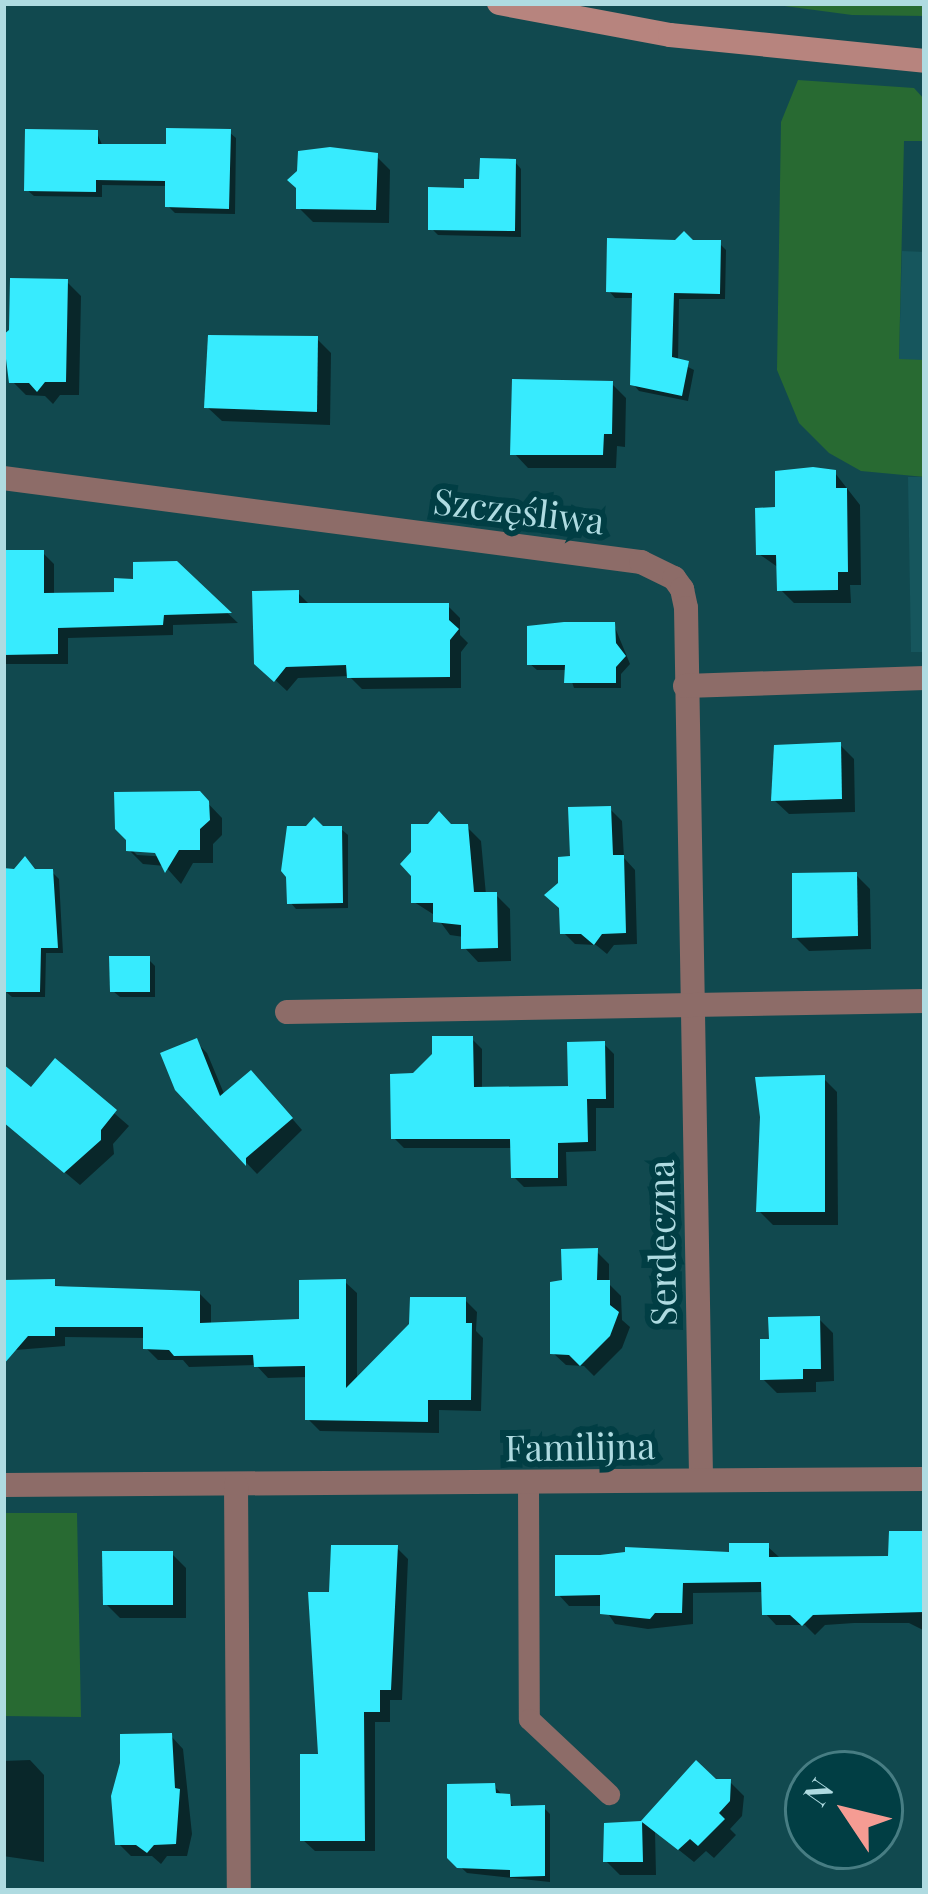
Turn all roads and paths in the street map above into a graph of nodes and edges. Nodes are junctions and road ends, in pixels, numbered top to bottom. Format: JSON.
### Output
{"nodes":[{"id":1,"x":499,"y":3,"type":"edge"},
{"id":2,"x":925,"y":61,"type":"edge"},
{"id":3,"x":3,"y":478,"type":"edge"},
{"id":4,"x":925,"y":678,"type":"edge"},
{"id":5,"x":685,"y":686,"type":"junction"},
{"id":6,"x":925,"y":1001,"type":"edge"},
{"id":7,"x":692,"y":1004,"type":"junction"},
{"id":8,"x":287,"y":1012,"type":"dead end"},
{"id":9,"x":925,"y":1479,"type":"edge"},
{"id":10,"x":701,"y":1480,"type":"junction"},
{"id":11,"x":528,"y":1483,"type":"junction"},
{"id":12,"x":236,"y":1484,"type":"junction"},
{"id":13,"x":3,"y":1485,"type":"edge"},
{"id":14,"x":609,"y":1793,"type":"dead end"},
{"id":15,"x":239,"y":1891,"type":"edge"}],
"edges":[{"from":1,"to":2,"type":"main road"},
{"from":3,"to":5,"type":"street","name":"Szczęśliwa"},
{"from":4,"to":5,"type":"street"},
{"from":5,"to":7,"type":"street","name":"Serdeczna"},
{"from":6,"to":7,"type":"street"},
{"from":7,"to":8,"type":"street"},
{"from":7,"to":10,"type":"street","name":"Serdeczna"},
{"from":9,"to":10,"type":"street","name":"Familijna"},
{"from":10,"to":11,"type":"street","name":"Familijna"},
{"from":11,"to":12,"type":"street","name":"Familijna"},
{"from":11,"to":14,"type":"lane"},
{"from":12,"to":13,"type":"street","name":"Familijna"},
{"from":12,"to":15,"type":"street"}]}
